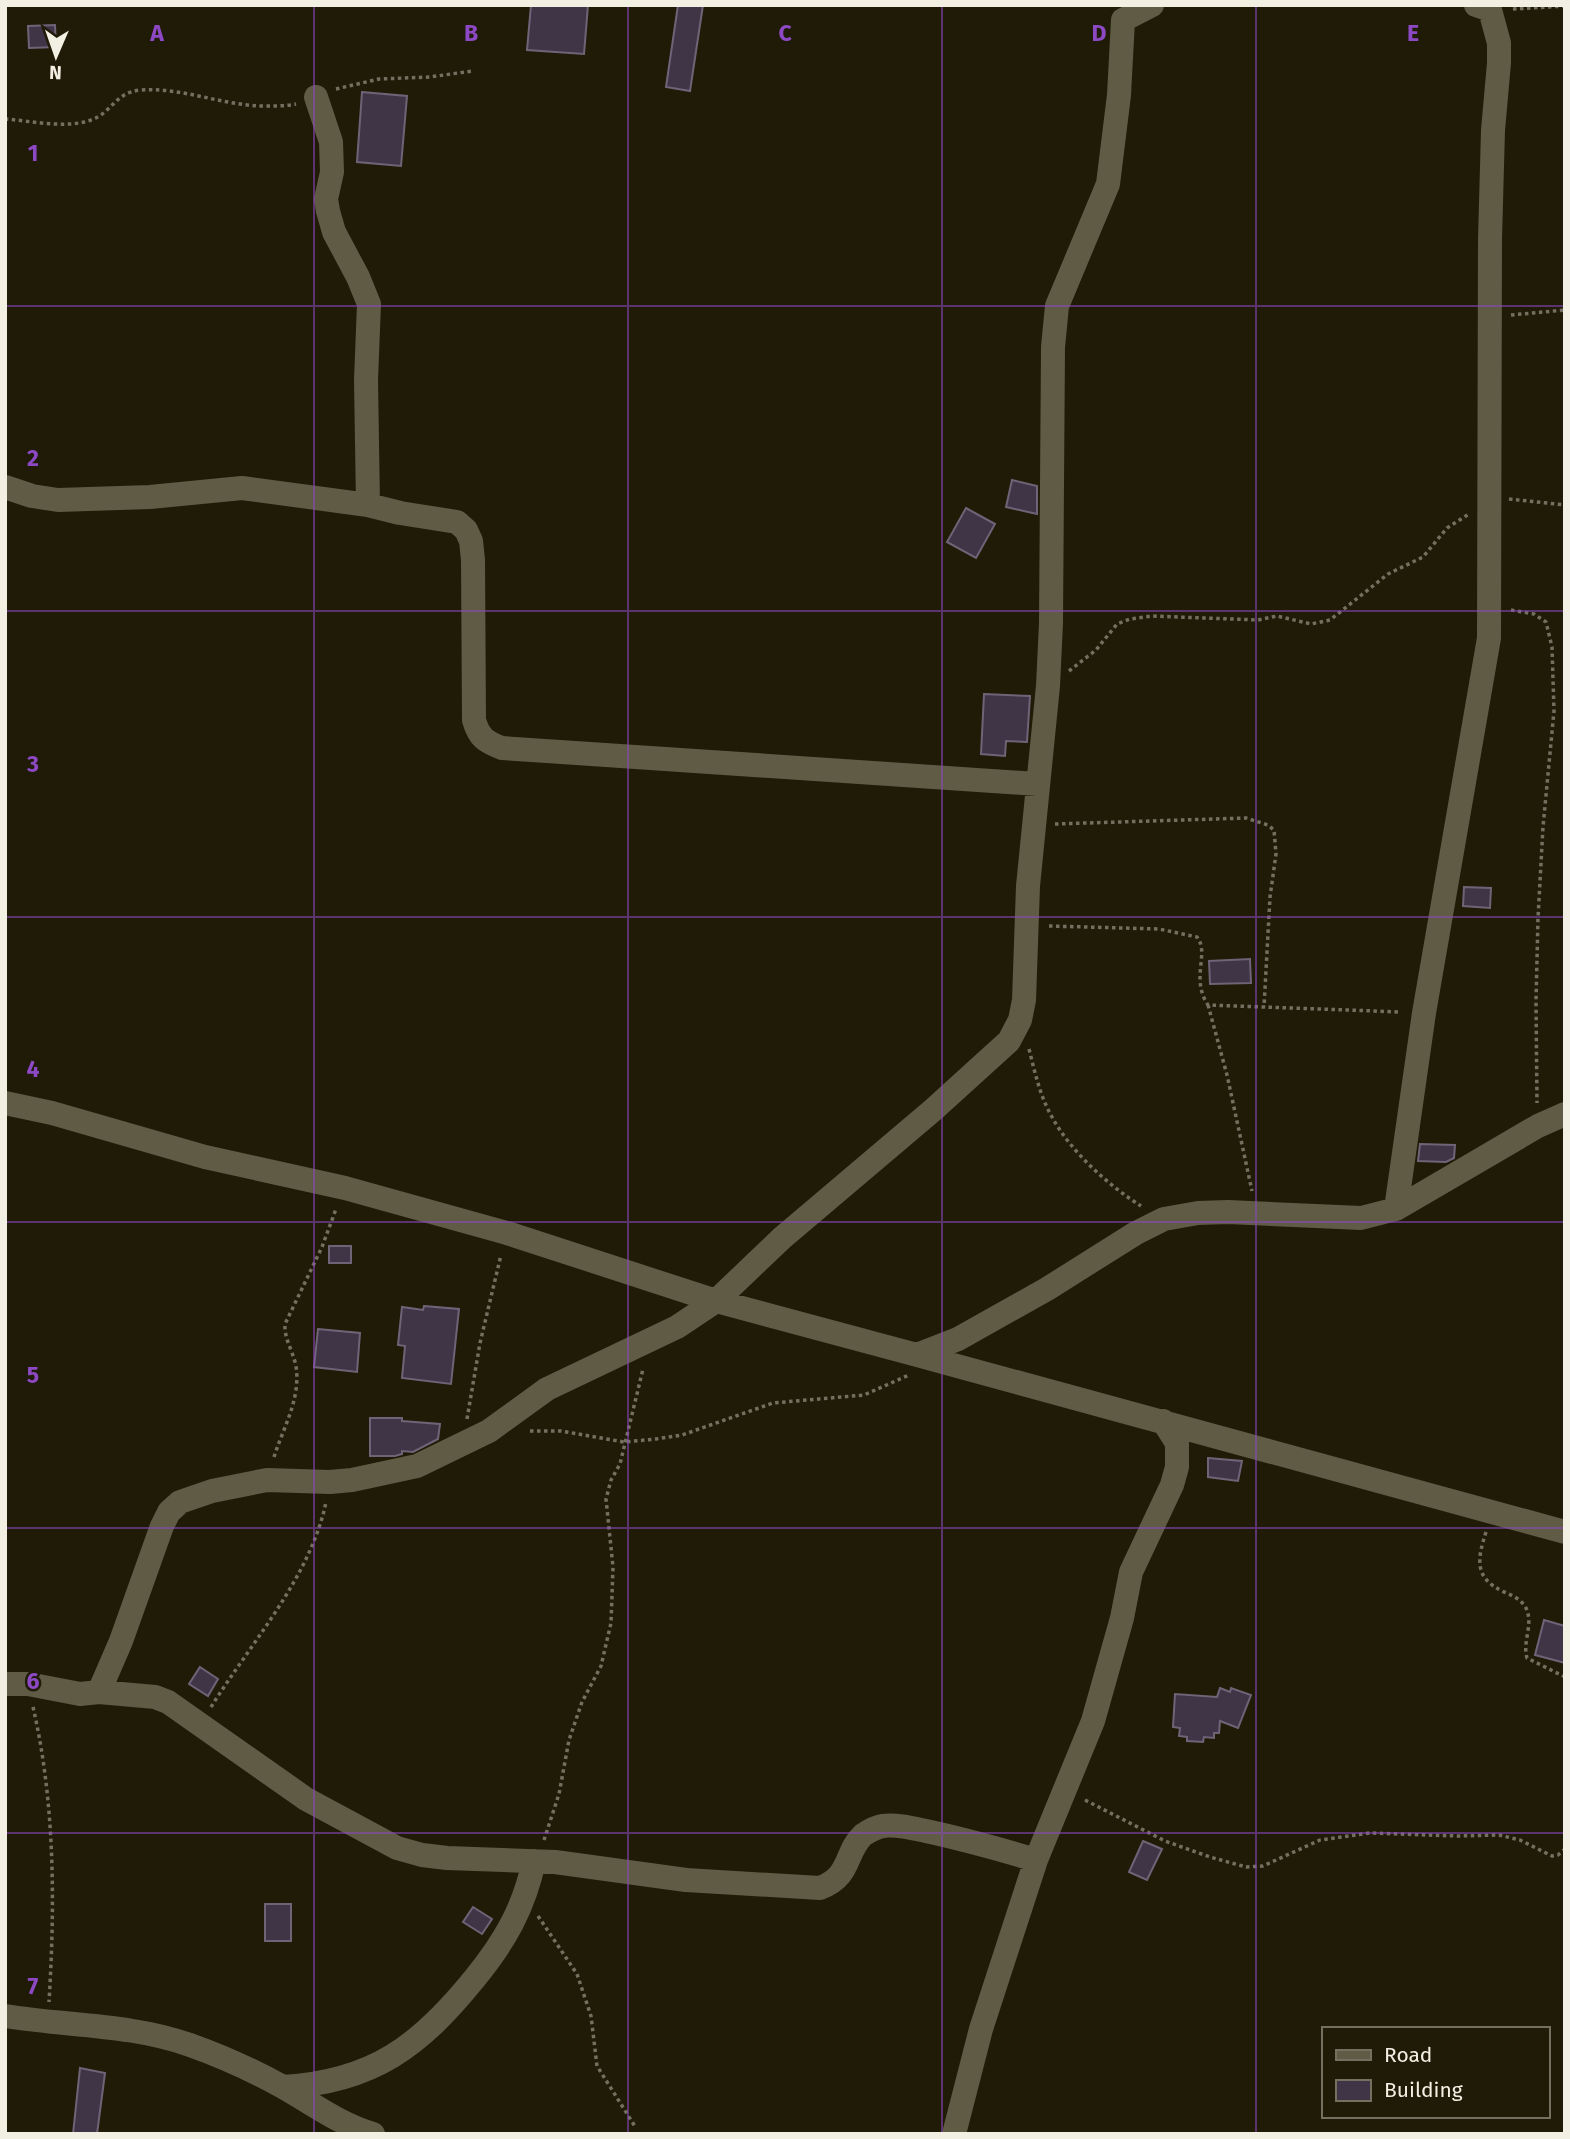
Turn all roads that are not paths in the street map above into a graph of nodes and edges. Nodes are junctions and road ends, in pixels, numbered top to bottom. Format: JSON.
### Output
{"nodes":[{"id":1,"x":1152,"y":5,"type":"edge"},
{"id":2,"x":1483,"y":8,"type":"edge"},
{"id":3,"x":316,"y":97,"type":"road end"},
{"id":4,"x":5,"y":487,"type":"edge"},
{"id":5,"x":368,"y":505,"type":"junction"},
{"id":6,"x":1037,"y":785,"type":"junction"},
{"id":7,"x":5,"y":1102,"type":"edge"},
{"id":8,"x":1565,"y":1114,"type":"edge"},
{"id":9,"x":1396,"y":1209,"type":"junction"},
{"id":10,"x":716,"y":1301,"type":"junction"},
{"id":11,"x":929,"y":1358,"type":"junction"},
{"id":12,"x":1164,"y":1421,"type":"junction"},
{"id":13,"x":1565,"y":1532,"type":"edge"},
{"id":14,"x":17,"y":1684,"type":"edge"},
{"id":15,"x":99,"y":1692,"type":"junction"},
{"id":16,"x":1036,"y":1860,"type":"junction"},
{"id":17,"x":535,"y":1861,"type":"junction"},
{"id":18,"x":5,"y":2016,"type":"edge"},
{"id":19,"x":283,"y":2087,"type":"junction"},
{"id":20,"x":373,"y":2134,"type":"edge"},
{"id":21,"x":954,"y":2134,"type":"edge"}],
"edges":[{"from":1,"to":6,"type":"street"},
{"from":2,"to":9,"type":"street"},
{"from":3,"to":5,"type":"street"},
{"from":4,"to":5,"type":"street"},
{"from":5,"to":6,"type":"street"},
{"from":6,"to":10,"type":"street"},
{"from":7,"to":10,"type":"street"},
{"from":8,"to":9,"type":"street"},
{"from":9,"to":11,"type":"street"},
{"from":10,"to":11,"type":"street"},
{"from":10,"to":15,"type":"street"},
{"from":11,"to":12,"type":"street"},
{"from":12,"to":13,"type":"street"},
{"from":12,"to":16,"type":"street"},
{"from":14,"to":15,"type":"street"},
{"from":15,"to":17,"type":"street"},
{"from":16,"to":17,"type":"street"},
{"from":16,"to":21,"type":"street"},
{"from":17,"to":19,"type":"street"},
{"from":18,"to":19,"type":"street"},
{"from":19,"to":20,"type":"street"}]}
